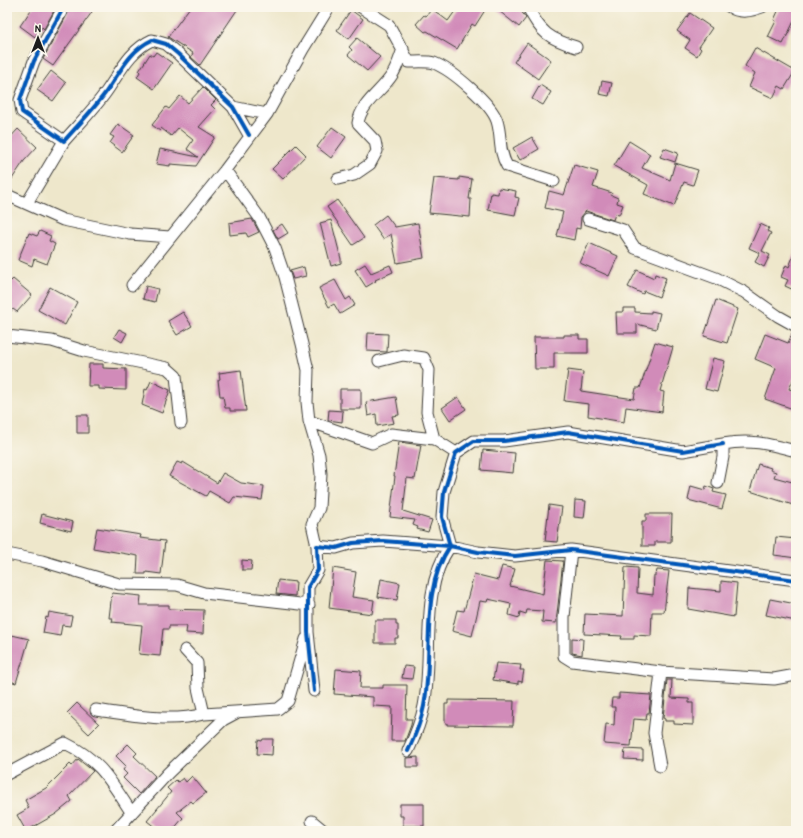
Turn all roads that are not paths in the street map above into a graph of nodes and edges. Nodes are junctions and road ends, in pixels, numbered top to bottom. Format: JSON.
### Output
{"nodes":[{"id":1,"x":329,"y":7,"type":"edge"},
{"id":2,"x":361,"y":7,"type":"edge"},
{"id":3,"x":528,"y":7,"type":"edge"},
{"id":4,"x":730,"y":7,"type":"edge"},
{"id":5,"x":762,"y":7,"type":"edge"},
{"id":6,"x":60,"y":12,"type":"dead end"},
{"id":7,"x":576,"y":47,"type":"dead end"},
{"id":8,"x":403,"y":49,"type":"junction"},
{"id":9,"x":233,"y":107,"type":"junction"},
{"id":10,"x":267,"y":114,"type":"junction"},
{"id":11,"x":249,"y":135,"type":"junction"},
{"id":12,"x":64,"y":141,"type":"junction"},
{"id":13,"x":225,"y":170,"type":"junction"},
{"id":14,"x":338,"y":179,"type":"dead end"},
{"id":15,"x":554,"y":181,"type":"dead end"},
{"id":16,"x":7,"y":195,"type":"edge"},
{"id":17,"x":27,"y":203,"type":"junction"},
{"id":18,"x":588,"y":219,"type":"dead end"},
{"id":19,"x":170,"y":237,"type":"junction"},
{"id":20,"x":132,"y":285,"type":"dead end"},
{"id":21,"x":796,"y":326,"type":"edge"},
{"id":22,"x":7,"y":336,"type":"edge"},
{"id":23,"x":379,"y":361,"type":"dead end"},
{"id":24,"x":309,"y":421,"type":"junction"},
{"id":25,"x":181,"y":422,"type":"dead end"},
{"id":26,"x":434,"y":439,"type":"junction"},
{"id":27,"x":724,"y":444,"type":"junction"},
{"id":28,"x":796,"y":451,"type":"edge"},
{"id":29,"x":456,"y":453,"type":"junction"},
{"id":30,"x":718,"y":483,"type":"dead end"},
{"id":31,"x":317,"y":546,"type":"junction"},
{"id":32,"x":450,"y":546,"type":"junction"},
{"id":33,"x":571,"y":550,"type":"junction"},
{"id":34,"x":7,"y":554,"type":"edge"},
{"id":35,"x":796,"y":580,"type":"edge"},
{"id":36,"x":309,"y":605,"type":"junction"},
{"id":37,"x":308,"y":632,"type":"junction"},
{"id":38,"x":185,"y":650,"type":"dead end"},
{"id":39,"x":661,"y":672,"type":"junction"},
{"id":40,"x":796,"y":675,"type":"edge"},
{"id":41,"x":314,"y":691,"type":"dead end"},
{"id":42,"x":96,"y":710,"type":"dead end"},
{"id":43,"x":239,"y":712,"type":"junction"},
{"id":44,"x":204,"y":714,"type":"junction"},
{"id":45,"x":408,"y":751,"type":"dead end"},
{"id":46,"x":660,"y":766,"type":"dead end"},
{"id":47,"x":7,"y":774,"type":"edge"},
{"id":48,"x":131,"y":812,"type":"junction"},
{"id":49,"x":312,"y":821,"type":"dead end"},
{"id":50,"x":115,"y":831,"type":"edge"},
{"id":51,"x":324,"y":831,"type":"edge"}],
"edges":[{"from":1,"to":10,"type":"street"},
{"from":2,"to":8,"type":"street"},
{"from":3,"to":7,"type":"street"},
{"from":4,"to":5,"type":"street"},
{"from":6,"to":12,"type":"street"},
{"from":8,"to":14,"type":"street"},
{"from":8,"to":15,"type":"street"},
{"from":9,"to":10,"type":"street"},
{"from":9,"to":11,"type":"street"},
{"from":9,"to":12,"type":"street"},
{"from":10,"to":11,"type":"street"},
{"from":11,"to":13,"type":"street"},
{"from":12,"to":17,"type":"street"},
{"from":13,"to":19,"type":"street"},
{"from":13,"to":24,"type":"street"},
{"from":16,"to":17,"type":"street"},
{"from":17,"to":19,"type":"street"},
{"from":18,"to":21,"type":"street"},
{"from":19,"to":20,"type":"street"},
{"from":22,"to":25,"type":"street"},
{"from":23,"to":26,"type":"street"},
{"from":24,"to":26,"type":"street"},
{"from":24,"to":31,"type":"street"},
{"from":26,"to":29,"type":"street"},
{"from":27,"to":28,"type":"street"},
{"from":27,"to":29,"type":"street"},
{"from":27,"to":30,"type":"street"},
{"from":29,"to":32,"type":"street"},
{"from":31,"to":32,"type":"street"},
{"from":31,"to":36,"type":"street"},
{"from":32,"to":33,"type":"street"},
{"from":32,"to":45,"type":"street"},
{"from":33,"to":35,"type":"street"},
{"from":33,"to":39,"type":"street"},
{"from":34,"to":36,"type":"street"},
{"from":36,"to":37,"type":"street"},
{"from":37,"to":41,"type":"street"},
{"from":37,"to":43,"type":"street"},
{"from":38,"to":44,"type":"street"},
{"from":39,"to":40,"type":"street"},
{"from":39,"to":46,"type":"street"},
{"from":42,"to":44,"type":"street"},
{"from":43,"to":44,"type":"street"},
{"from":43,"to":48,"type":"street"},
{"from":47,"to":48,"type":"street"},
{"from":48,"to":50,"type":"street"},
{"from":49,"to":51,"type":"street"}]}
